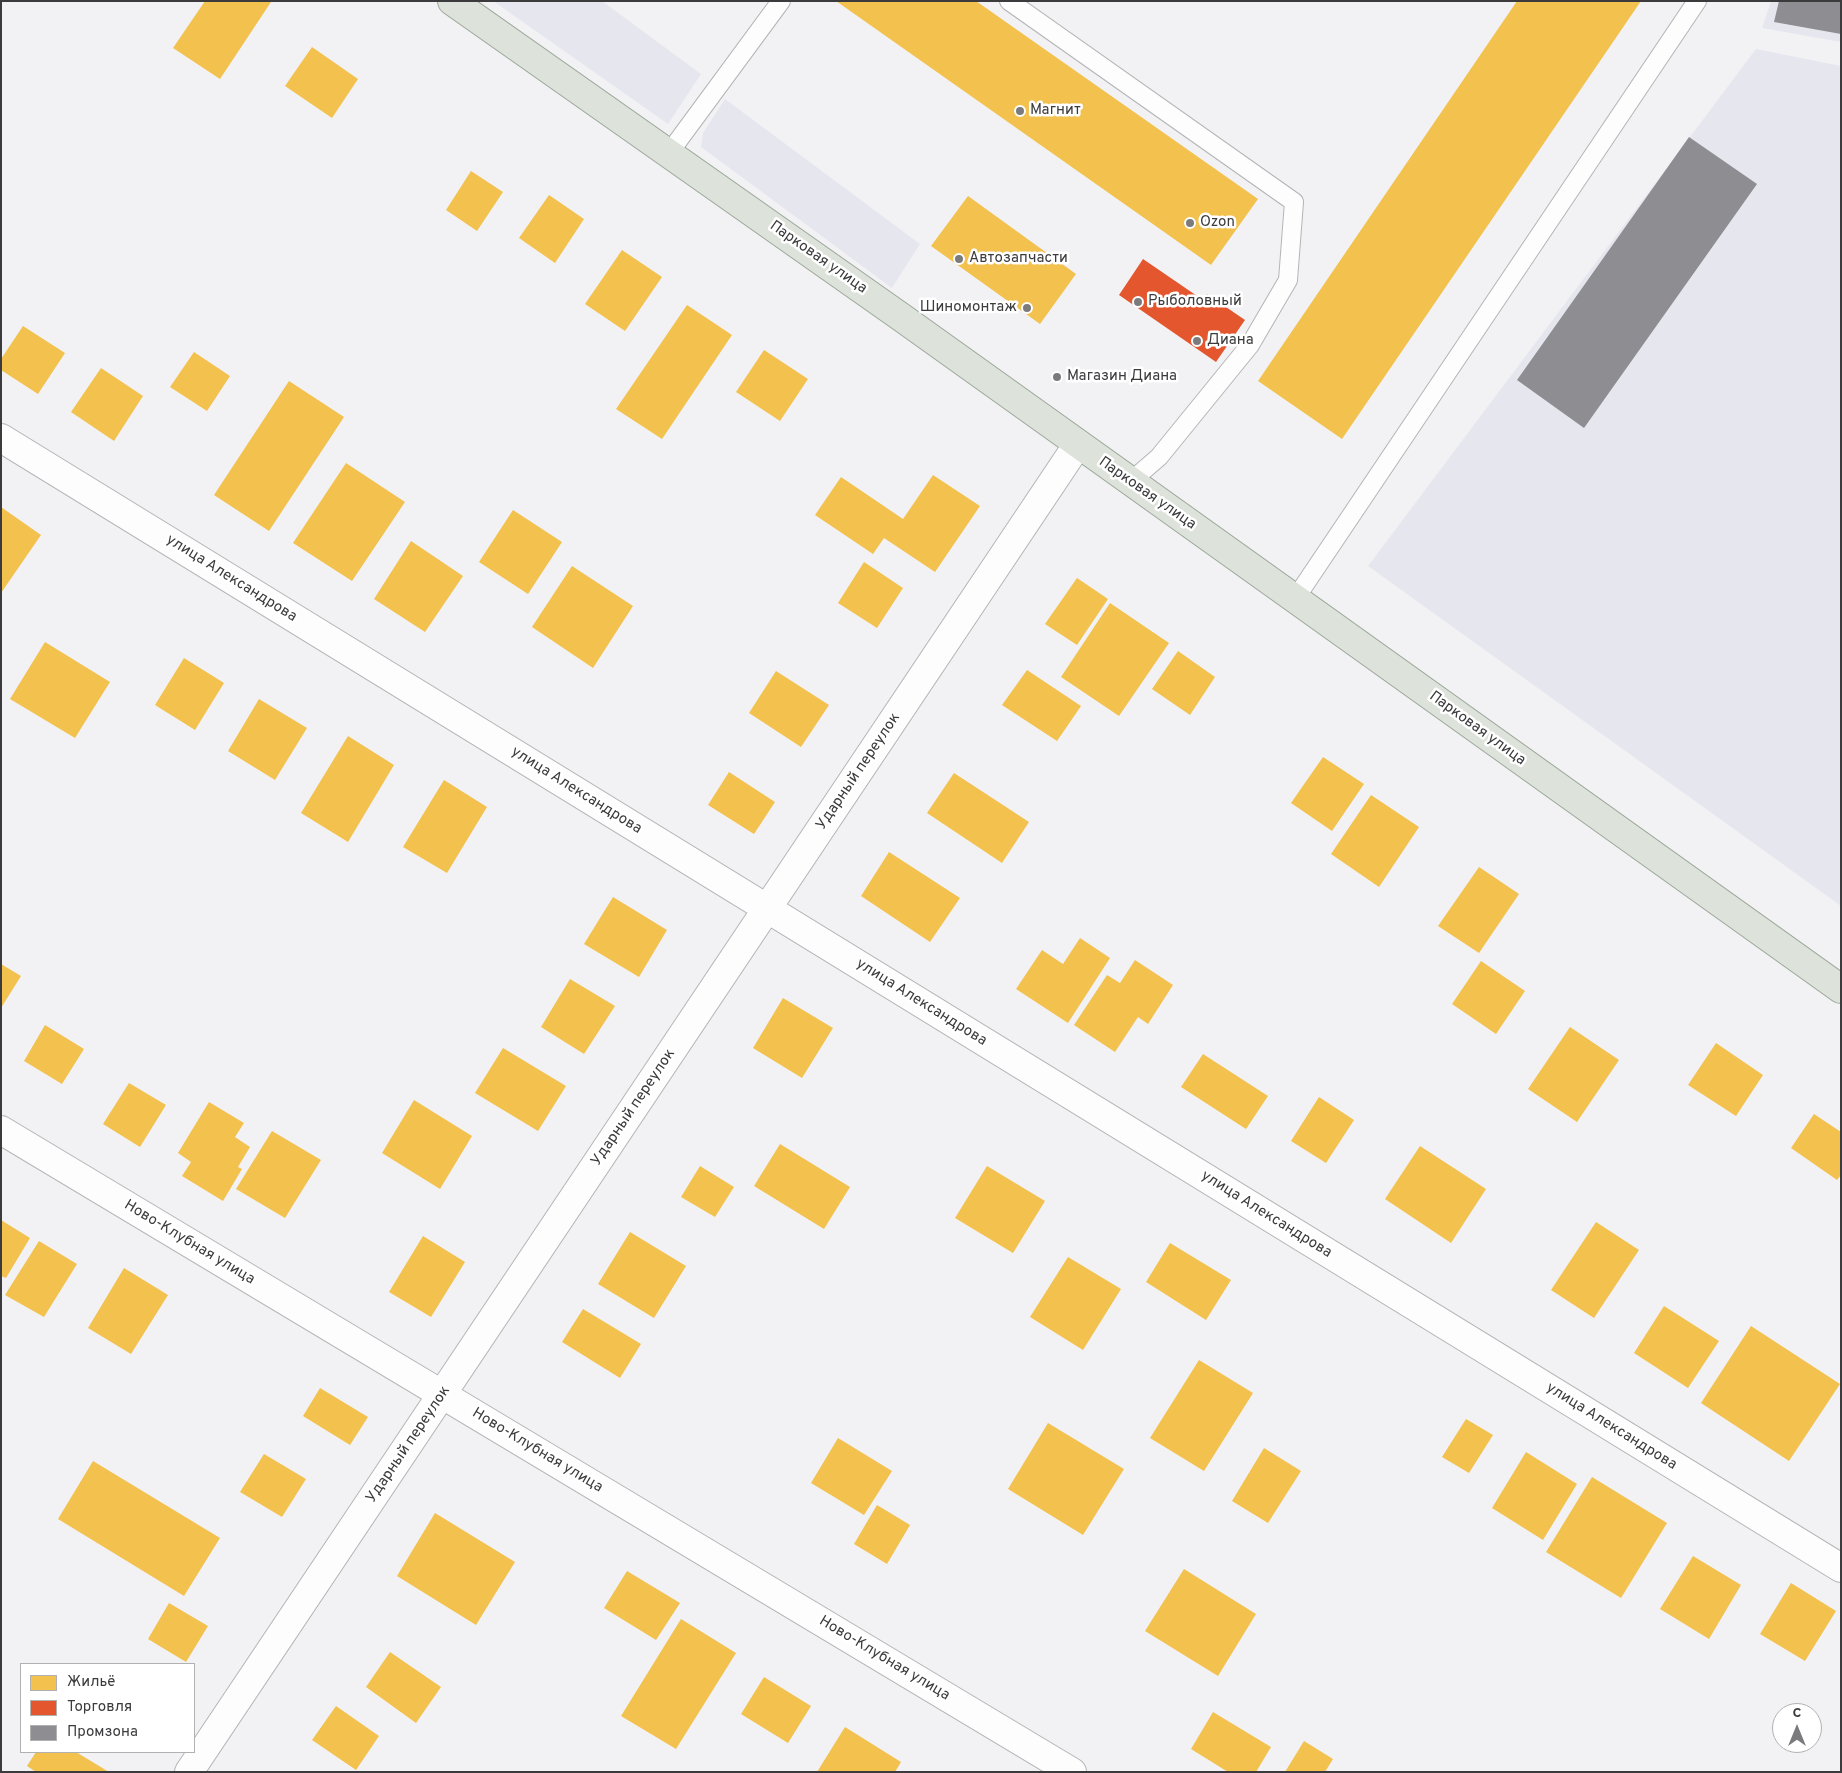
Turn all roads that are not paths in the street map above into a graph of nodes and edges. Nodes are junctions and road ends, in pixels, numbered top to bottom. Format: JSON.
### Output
{"nodes":[{"id":1,"x":452,"y":1,"type":"edge"},
{"id":2,"x":781,"y":1,"type":"edge"},
{"id":3,"x":1009,"y":1,"type":"edge"},
{"id":4,"x":1697,"y":1,"type":"edge"},
{"id":5,"x":669,"y":153,"type":"junction"},
{"id":6,"x":1,"y":438,"type":"edge"},
{"id":7,"x":1078,"y":444,"type":"junction"},
{"id":8,"x":1130,"y":482,"type":"junction"},
{"id":9,"x":1295,"y":599,"type":"junction"},
{"id":10,"x":768,"y":909,"type":"junction"},
{"id":11,"x":1841,"y":989,"type":"edge"},
{"id":12,"x":1,"y":1130,"type":"edge"},
{"id":13,"x":442,"y":1394,"type":"junction"},
{"id":14,"x":1841,"y":1568,"type":"edge"},
{"id":15,"x":189,"y":1772,"type":"edge"},
{"id":16,"x":1072,"y":1772,"type":"edge"}],
"edges":[{"from":1,"to":5,"type":"main road","name":"Парковая улица"},
{"from":2,"to":5,"type":"lane"},
{"from":3,"to":8,"type":"lane"},
{"from":4,"to":9,"type":"lane"},
{"from":5,"to":7,"type":"main road","name":"Парковая улица"},
{"from":6,"to":10,"type":"street","name":"улица Александрова"},
{"from":7,"to":8,"type":"main road","name":"Парковая улица"},
{"from":7,"to":10,"type":"street","name":"Ударный переулок"},
{"from":8,"to":9,"type":"main road","name":"Парковая улица"},
{"from":9,"to":11,"type":"main road","name":"Парковая улица"},
{"from":10,"to":13,"type":"street","name":"Ударный переулок"},
{"from":10,"to":14,"type":"street","name":"улица Александрова"},
{"from":12,"to":13,"type":"street","name":"Ново-Клубная улица"},
{"from":13,"to":15,"type":"street","name":"Ударный переулок"},
{"from":13,"to":16,"type":"street","name":"Ново-Клубная улица"}]}
